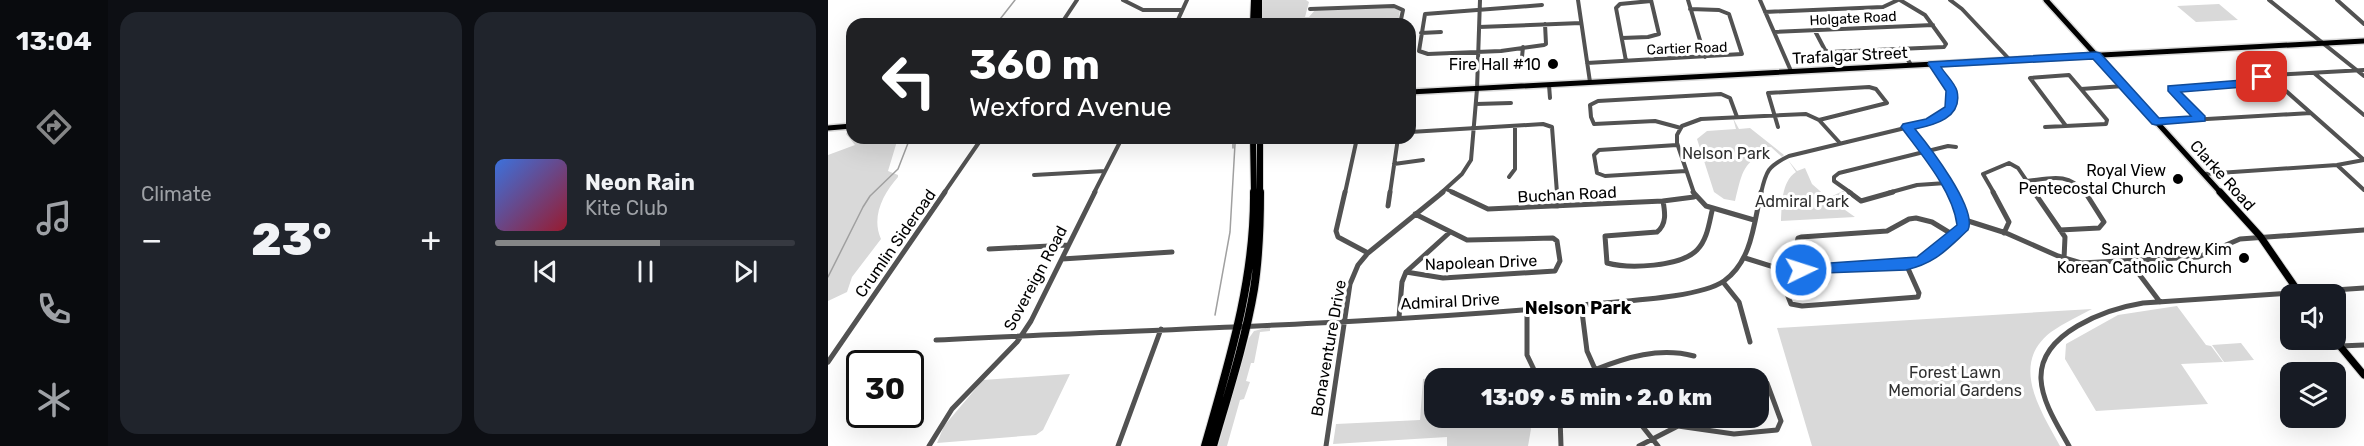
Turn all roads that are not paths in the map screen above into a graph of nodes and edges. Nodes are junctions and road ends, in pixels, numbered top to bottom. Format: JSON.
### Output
{"nodes":[{"id":1,"x":1077,"y":0,"type":"edge"},
{"id":2,"x":1123,"y":0,"type":"edge"},
{"id":3,"x":1186,"y":0,"type":"edge"},
{"id":4,"x":1254,"y":0,"type":"edge"},
{"id":5,"x":1259,"y":0,"type":"edge"},
{"id":6,"x":1356,"y":0,"type":"edge"},
{"id":7,"x":1480,"y":0,"type":"edge"},
{"id":8,"x":1578,"y":0,"type":"edge"},
{"id":9,"x":1651,"y":0,"type":"edge"},
{"id":10,"x":1688,"y":0,"type":"edge"},
{"id":11,"x":1760,"y":0,"type":"edge"},
{"id":12,"x":1899,"y":0,"type":"edge"},
{"id":13,"x":1950,"y":0,"type":"edge"},
{"id":14,"x":2046,"y":0,"type":"edge"},
{"id":15,"x":2269,"y":0,"type":"edge"},
{"id":16,"x":2337,"y":0,"type":"edge"},
{"id":17,"x":1542,"y":5,"type":"dead end"},
{"id":18,"x":1354,"y":7,"type":"junction"},
{"id":19,"x":1310,"y":9,"type":"dead end"},
{"id":20,"x":1690,"y":9,"type":"junction"},
{"id":21,"x":1182,"y":10,"type":"junction"},
{"id":22,"x":1479,"y":10,"type":"junction"},
{"id":23,"x":1765,"y":12,"type":"junction"},
{"id":24,"x":1064,"y":18,"type":"edge"},
{"id":25,"x":1179,"y":18,"type":"edge"},
{"id":26,"x":1253,"y":18,"type":"edge"},
{"id":27,"x":1259,"y":18,"type":"edge"},
{"id":28,"x":1401,"y":18,"type":"edge"},
{"id":29,"x":1581,"y":23,"type":"junction"},
{"id":30,"x":1545,"y":24,"type":"junction"},
{"id":31,"x":2364,"y":24,"type":"edge"},
{"id":32,"x":1933,"y":25,"type":"junction"},
{"id":33,"x":1479,"y":27,"type":"junction"},
{"id":34,"x":1815,"y":31,"type":"junction"},
{"id":35,"x":1441,"y":32,"type":"dead end"},
{"id":36,"x":1774,"y":32,"type":"junction"},
{"id":37,"x":1421,"y":33,"type":"junction"},
{"id":38,"x":1622,"y":38,"type":"junction"},
{"id":39,"x":2364,"y":41,"type":"edge"},
{"id":40,"x":2322,"y":43,"type":"junction"},
{"id":41,"x":1523,"y":47,"type":"junction"},
{"id":42,"x":1901,"y":48,"type":"junction"},
{"id":43,"x":1478,"y":52,"type":"junction"},
{"id":44,"x":2096,"y":55,"type":"junction"},
{"id":45,"x":1705,"y":57,"type":"junction"},
{"id":46,"x":2010,"y":60,"type":"junction"},
{"id":47,"x":1626,"y":61,"type":"junction"},
{"id":48,"x":1587,"y":63,"type":"junction"},
{"id":49,"x":1933,"y":64,"type":"junction"},
{"id":50,"x":1911,"y":65,"type":"junction"},
{"id":51,"x":1521,"y":67,"type":"dead end"},
{"id":52,"x":2357,"y":70,"type":"junction"},
{"id":53,"x":2364,"y":70,"type":"edge"},
{"id":54,"x":1791,"y":71,"type":"junction"},
{"id":55,"x":2314,"y":73,"type":"junction"},
{"id":56,"x":2364,"y":75,"type":"edge"},
{"id":57,"x":2269,"y":76,"type":"junction"},
{"id":58,"x":1590,"y":82,"type":"junction"},
{"id":59,"x":1549,"y":85,"type":"junction"},
{"id":60,"x":2124,"y":86,"type":"junction"},
{"id":61,"x":1477,"y":89,"type":"junction"},
{"id":62,"x":2081,"y":89,"type":"junction"},
{"id":63,"x":1416,"y":93,"type":"edge"},
{"id":64,"x":1550,"y":98,"type":"dead end"},
{"id":65,"x":1511,"y":103,"type":"dead end"},
{"id":66,"x":1476,"y":104,"type":"junction"},
{"id":67,"x":2311,"y":113,"type":"junction"},
{"id":68,"x":1775,"y":115,"type":"junction"},
{"id":69,"x":2364,"y":115,"type":"edge"},
{"id":70,"x":1737,"y":117,"type":"junction"},
{"id":71,"x":2201,"y":119,"type":"junction"},
{"id":72,"x":1819,"y":120,"type":"junction"},
{"id":73,"x":2156,"y":122,"type":"junction"},
{"id":74,"x":846,"y":126,"type":"edge"},
{"id":75,"x":1515,"y":126,"type":"junction"},
{"id":76,"x":2066,"y":126,"type":"junction"},
{"id":77,"x":1778,"y":127,"type":"dead end"},
{"id":78,"x":1907,"y":127,"type":"junction"},
{"id":79,"x":828,"y":128,"type":"edge"},
{"id":80,"x":1681,"y":128,"type":"junction"},
{"id":81,"x":2045,"y":128,"type":"dead end"},
{"id":82,"x":1474,"y":129,"type":"junction"},
{"id":83,"x":1416,"y":132,"type":"edge"},
{"id":84,"x":1839,"y":142,"type":"junction"},
{"id":85,"x":978,"y":144,"type":"edge"},
{"id":86,"x":1119,"y":144,"type":"edge"},
{"id":87,"x":1253,"y":144,"type":"edge"},
{"id":88,"x":1260,"y":144,"type":"edge"},
{"id":89,"x":1356,"y":144,"type":"edge"},
{"id":90,"x":1397,"y":144,"type":"edge"},
{"id":91,"x":1677,"y":145,"type":"junction"},
{"id":92,"x":1956,"y":147,"type":"dead end"},
{"id":93,"x":1926,"y":152,"type":"junction"},
{"id":94,"x":1423,"y":159,"type":"dead end"},
{"id":95,"x":2364,"y":160,"type":"edge"},
{"id":96,"x":1394,"y":164,"type":"junction"},
{"id":97,"x":2337,"y":165,"type":"junction"},
{"id":98,"x":1105,"y":171,"type":"junction"},
{"id":99,"x":1686,"y":171,"type":"junction"},
{"id":100,"x":2204,"y":174,"type":"junction"},
{"id":101,"x":1034,"y":175,"type":"dead end"},
{"id":102,"x":1509,"y":177,"type":"dead end"},
{"id":103,"x":2027,"y":181,"type":"junction"},
{"id":104,"x":1946,"y":183,"type":"junction"},
{"id":105,"x":1446,"y":189,"type":"junction"},
{"id":106,"x":2364,"y":190,"type":"edge"},
{"id":107,"x":1694,"y":196,"type":"junction"},
{"id":108,"x":1663,"y":201,"type":"junction"},
{"id":109,"x":1388,"y":206,"type":"dead end"},
{"id":110,"x":1558,"y":206,"type":"junction"},
{"id":111,"x":1712,"y":211,"type":"junction"},
{"id":112,"x":1415,"y":214,"type":"junction"},
{"id":113,"x":1754,"y":220,"type":"junction"},
{"id":114,"x":1965,"y":220,"type":"junction"},
{"id":115,"x":2061,"y":230,"type":"junction"},
{"id":116,"x":2364,"y":230,"type":"edge"},
{"id":117,"x":1449,"y":233,"type":"junction"},
{"id":118,"x":2004,"y":233,"type":"junction"},
{"id":119,"x":1955,"y":236,"type":"junction"},
{"id":120,"x":2259,"y":236,"type":"junction"},
{"id":121,"x":1068,"y":245,"type":"junction"},
{"id":122,"x":989,"y":249,"type":"dead end"},
{"id":123,"x":1172,"y":252,"type":"dead end"},
{"id":124,"x":1368,"y":253,"type":"junction"},
{"id":125,"x":1745,"y":258,"type":"junction"},
{"id":126,"x":1062,"y":259,"type":"junction"},
{"id":127,"x":2064,"y":259,"type":"junction"},
{"id":128,"x":2130,"y":262,"type":"junction"},
{"id":129,"x":1906,"y":264,"type":"junction"},
{"id":130,"x":1780,"y":270,"type":"junction"},
{"id":131,"x":1801,"y":270,"type":"junction"},
{"id":132,"x":1406,"y":272,"type":"junction"},
{"id":133,"x":1723,"y":282,"type":"junction"},
{"id":134,"x":2293,"y":284,"type":"edge"},
{"id":135,"x":2364,"y":288,"type":"edge"},
{"id":136,"x":2346,"y":290,"type":"edge"},
{"id":137,"x":2280,"y":295,"type":"edge"},
{"id":138,"x":2160,"y":302,"type":"junction"},
{"id":139,"x":1581,"y":304,"type":"junction"},
{"id":140,"x":1527,"y":309,"type":"junction"},
{"id":141,"x":1399,"y":317,"type":"junction"},
{"id":142,"x":1345,"y":320,"type":"junction"},
{"id":143,"x":1242,"y":328,"type":"junction"},
{"id":144,"x":1161,"y":329,"type":"junction"},
{"id":145,"x":1022,"y":335,"type":"junction"},
{"id":146,"x":936,"y":340,"type":"dead end"},
{"id":147,"x":1750,"y":342,"type":"dead end"},
{"id":148,"x":2364,"y":345,"type":"edge"},
{"id":149,"x":2346,"y":346,"type":"edge"},
{"id":150,"x":2343,"y":350,"type":"edge"},
{"id":151,"x":1694,"y":356,"type":"dead end"},
{"id":152,"x":828,"y":362,"type":"edge"},
{"id":153,"x":1533,"y":368,"type":"edge"},
{"id":154,"x":1593,"y":368,"type":"edge"},
{"id":155,"x":1599,"y":368,"type":"edge"},
{"id":156,"x":2364,"y":375,"type":"edge"},
{"id":157,"x":1769,"y":386,"type":"edge"},
{"id":158,"x":1560,"y":428,"type":"edge"},
{"id":159,"x":1644,"y":428,"type":"edge"},
{"id":160,"x":1674,"y":428,"type":"edge"},
{"id":161,"x":1692,"y":428,"type":"edge"},
{"id":162,"x":1653,"y":438,"type":"junction"},
{"id":163,"x":929,"y":446,"type":"edge"},
{"id":164,"x":1118,"y":446,"type":"edge"},
{"id":165,"x":1205,"y":446,"type":"edge"},
{"id":166,"x":1214,"y":446,"type":"edge"},
{"id":167,"x":1326,"y":446,"type":"edge"},
{"id":168,"x":1561,"y":446,"type":"edge"},
{"id":169,"x":1639,"y":446,"type":"edge"},
{"id":170,"x":1658,"y":446,"type":"edge"},
{"id":171,"x":2070,"y":446,"type":"edge"}],
"edges":[{"from":1,"to":24,"type":"street"},
{"from":2,"to":21,"type":"street"},
{"from":3,"to":21,"type":"street"},
{"from":4,"to":26,"type":"highway"},
{"from":5,"to":27,"type":"highway"},
{"from":6,"to":18,"type":"street"},
{"from":7,"to":22,"type":"street","name":"Bonaventure Drive"},
{"from":8,"to":29,"type":"street"},
{"from":9,"to":38,"type":"street"},
{"from":9,"to":38,"type":"street"},
{"from":10,"to":20,"type":"street"},
{"from":11,"to":23,"type":"street"},
{"from":12,"to":23,"type":"street"},
{"from":12,"to":32,"type":"street"},
{"from":13,"to":46,"type":"street"},
{"from":14,"to":44,"type":"main road","name":"Clarke Road"},
{"from":15,"to":40,"type":"street"},
{"from":16,"to":31,"type":"street"},
{"from":17,"to":22,"type":"street"},
{"from":18,"to":19,"type":"street"},
{"from":18,"to":28,"type":"street"},
{"from":20,"to":45,"type":"street"},
{"from":20,"to":45,"type":"street","name":"Cartier Road"},
{"from":21,"to":25,"type":"street"},
{"from":22,"to":33,"type":"street","name":"Bonaventure Drive"},
{"from":22,"to":37,"type":"street"},
{"from":23,"to":36,"type":"street"},
{"from":29,"to":30,"type":"street"},
{"from":29,"to":48,"type":"street"},
{"from":30,"to":33,"type":"street"},
{"from":30,"to":41,"type":"street"},
{"from":32,"to":34,"type":"street","name":"Holgate Road"},
{"from":32,"to":42,"type":"street"},
{"from":33,"to":43,"type":"street","name":"Bonaventure Drive"},
{"from":34,"to":36,"type":"street","name":"Holgate Road"},
{"from":34,"to":42,"type":"street"},
{"from":35,"to":37,"type":"street"},
{"from":36,"to":54,"type":"street"},
{"from":37,"to":43,"type":"street"},
{"from":38,"to":47,"type":"street"},
{"from":39,"to":40,"type":"main road","name":"Trafalgar Street"},
{"from":40,"to":44,"type":"main road","name":"Trafalgar Street"},
{"from":40,"to":52,"type":"street"},
{"from":41,"to":43,"type":"street"},
{"from":41,"to":51,"type":"street"},
{"from":42,"to":50,"type":"street"},
{"from":43,"to":61,"type":"street","name":"Bonaventure Drive"},
{"from":44,"to":46,"type":"main road","name":"Trafalgar Street"},
{"from":44,"to":60,"type":"main road","name":"Clarke Road"},
{"from":45,"to":47,"type":"street","name":"Cartier Road"},
{"from":46,"to":49,"type":"main road","name":"Trafalgar Street"},
{"from":47,"to":48,"type":"street","name":"Cartier Road"},
{"from":48,"to":58,"type":"street"},
{"from":49,"to":50,"type":"main road","name":"Trafalgar Street"},
{"from":49,"to":78,"type":"street","name":"Admiral Drive"},
{"from":50,"to":54,"type":"main road","name":"Trafalgar Street"},
{"from":52,"to":53,"type":"street"},
{"from":52,"to":55,"type":"street"},
{"from":52,"to":56,"type":"street"},
{"from":54,"to":58,"type":"main road","name":"Trafalgar Street"},
{"from":55,"to":57,"type":"street"},
{"from":55,"to":69,"type":"street"},
{"from":57,"to":67,"type":"street"},
{"from":57,"to":71,"type":"street"},
{"from":58,"to":59,"type":"main road","name":"Trafalgar Street"},
{"from":59,"to":61,"type":"main road","name":"Trafalgar Street"},
{"from":59,"to":64,"type":"street"},
{"from":60,"to":62,"type":"street"},
{"from":60,"to":73,"type":"main road","name":"Clarke Road"},
{"from":61,"to":63,"type":"main road","name":"Trafalgar Street"},
{"from":61,"to":66,"type":"street","name":"Bonaventure Drive"},
{"from":62,"to":76,"type":"street"},
{"from":62,"to":76,"type":"street"},
{"from":65,"to":66,"type":"street"},
{"from":66,"to":82,"type":"street","name":"Bonaventure Drive"},
{"from":67,"to":71,"type":"street"},
{"from":67,"to":95,"type":"street"},
{"from":68,"to":70,"type":"street"},
{"from":68,"to":72,"type":"street"},
{"from":68,"to":72,"type":"street"},
{"from":68,"to":77,"type":"street"},
{"from":70,"to":80,"type":"street"},
{"from":70,"to":80,"type":"street"},
{"from":71,"to":73,"type":"street"},
{"from":72,"to":84,"type":"street"},
{"from":73,"to":100,"type":"main road","name":"Clarke Road"},
{"from":74,"to":79,"type":"main road"},
{"from":75,"to":82,"type":"street"},
{"from":75,"to":102,"type":"street"},
{"from":75,"to":110,"type":"street"},
{"from":76,"to":81,"type":"street"},
{"from":78,"to":84,"type":"street","name":"Admiral Drive"},
{"from":78,"to":93,"type":"street"},
{"from":80,"to":91,"type":"street"},
{"from":82,"to":83,"type":"street"},
{"from":82,"to":105,"type":"street","name":"Bonaventure Drive"},
{"from":84,"to":113,"type":"street","name":"Admiral Drive"},
{"from":85,"to":152,"type":"street","name":"Crumlin Sideroad"},
{"from":86,"to":98,"type":"street","name":"Sovereign Road"},
{"from":87,"to":143,"type":"highway"},
{"from":88,"to":143,"type":"highway"},
{"from":89,"to":124,"type":"street"},
{"from":90,"to":96,"type":"street"},
{"from":91,"to":99,"type":"street"},
{"from":91,"to":99,"type":"street"},
{"from":92,"to":93,"type":"street"},
{"from":93,"to":104,"type":"street"},
{"from":93,"to":104,"type":"street"},
{"from":94,"to":96,"type":"street"},
{"from":95,"to":97,"type":"street"},
{"from":96,"to":109,"type":"street"},
{"from":97,"to":100,"type":"street"},
{"from":97,"to":106,"type":"street"},
{"from":98,"to":101,"type":"street"},
{"from":98,"to":121,"type":"street","name":"Sovereign Road"},
{"from":99,"to":107,"type":"street"},
{"from":100,"to":120,"type":"main road","name":"Clarke Road"},
{"from":103,"to":115,"type":"street"},
{"from":103,"to":115,"type":"street"},
{"from":103,"to":118,"type":"street"},
{"from":104,"to":114,"type":"street"},
{"from":105,"to":110,"type":"street","name":"Buchan Road"},
{"from":105,"to":112,"type":"street","name":"Bonaventure Drive"},
{"from":107,"to":108,"type":"street","name":"Buchan Road"},
{"from":107,"to":111,"type":"street"},
{"from":108,"to":110,"type":"street","name":"Buchan Road"},
{"from":108,"to":111,"type":"street"},
{"from":111,"to":113,"type":"street"},
{"from":112,"to":117,"type":"street","name":"Napolean Drive"},
{"from":112,"to":124,"type":"street","name":"Bonaventure Drive"},
{"from":113,"to":125,"type":"street","name":"Admiral Drive"},
{"from":114,"to":118,"type":"street"},
{"from":114,"to":119,"type":"street"},
{"from":115,"to":127,"type":"street"},
{"from":116,"to":120,"type":"street"},
{"from":117,"to":132,"type":"street"},
{"from":117,"to":132,"type":"street","name":"Napolean Drive"},
{"from":118,"to":127,"type":"street"},
{"from":119,"to":129,"type":"street"},
{"from":119,"to":131,"type":"street"},
{"from":120,"to":128,"type":"street"},
{"from":120,"to":134,"type":"main road","name":"Clarke Road"},
{"from":121,"to":122,"type":"street"},
{"from":121,"to":126,"type":"street","name":"Sovereign Road"},
{"from":123,"to":126,"type":"street"},
{"from":124,"to":142,"type":"street","name":"Bonaventure Drive"},
{"from":125,"to":130,"type":"street"},
{"from":125,"to":133,"type":"street","name":"Admiral Drive"},
{"from":126,"to":145,"type":"street","name":"Sovereign Road"},
{"from":127,"to":128,"type":"street"},
{"from":128,"to":138,"type":"street"},
{"from":129,"to":130,"type":"street"},
{"from":129,"to":131,"type":"street"},
{"from":130,"to":131,"type":"street"},
{"from":132,"to":141,"type":"street"},
{"from":133,"to":139,"type":"street","name":"Admiral Drive"},
{"from":133,"to":147,"type":"street"},
{"from":135,"to":136,"type":"street"},
{"from":137,"to":138,"type":"street"},
{"from":138,"to":171,"type":"street"},
{"from":139,"to":140,"type":"street","name":"Admiral Drive"},
{"from":139,"to":154,"type":"street"},
{"from":140,"to":141,"type":"street","name":"Admiral Drive"},
{"from":140,"to":153,"type":"street"},
{"from":141,"to":142,"type":"street","name":"Admiral Drive"},
{"from":142,"to":143,"type":"street","name":"Admiral Drive"},
{"from":142,"to":167,"type":"street","name":"Bonaventure Drive"},
{"from":143,"to":144,"type":"street","name":"Admiral Drive"},
{"from":143,"to":165,"type":"highway"},
{"from":143,"to":166,"type":"highway"},
{"from":144,"to":145,"type":"street","name":"Admiral Drive"},
{"from":144,"to":164,"type":"street"},
{"from":145,"to":146,"type":"street","name":"Admiral Drive"},
{"from":145,"to":163,"type":"street","name":"Sovereign Road"},
{"from":148,"to":149,"type":"street"},
{"from":150,"to":156,"type":"main road"},
{"from":151,"to":155,"type":"street"},
{"from":157,"to":161,"type":"street"},
{"from":158,"to":168,"type":"street"},
{"from":159,"to":162,"type":"street"},
{"from":160,"to":162,"type":"street"},
{"from":162,"to":169,"type":"street"},
{"from":162,"to":170,"type":"street"}]}
